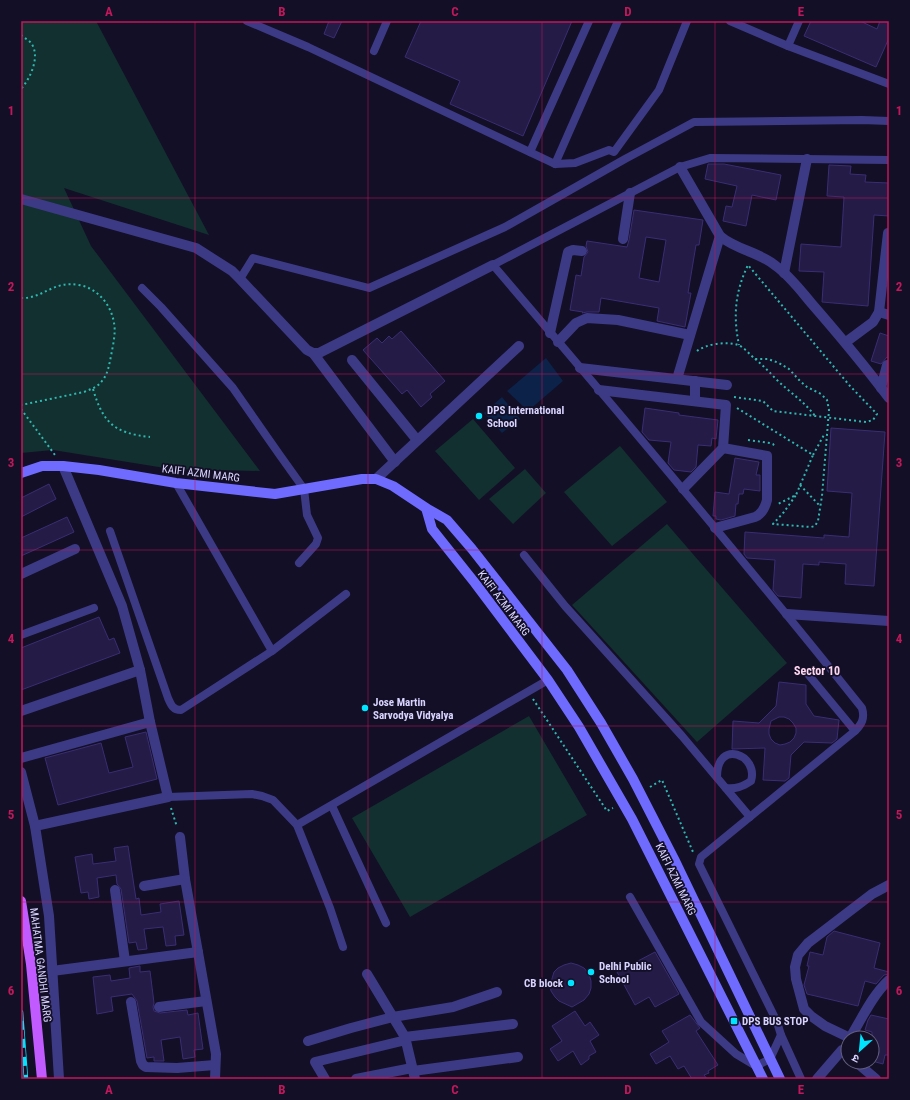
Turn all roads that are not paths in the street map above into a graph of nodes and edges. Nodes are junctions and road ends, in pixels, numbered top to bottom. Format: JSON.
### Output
{"nodes":[{"id":1,"x":247,"y":21,"type":"edge"},
{"id":2,"x":387,"y":21,"type":"edge"},
{"id":3,"x":589,"y":21,"type":"edge"},
{"id":4,"x":618,"y":21,"type":"edge"},
{"id":5,"x":687,"y":21,"type":"edge"},
{"id":6,"x":730,"y":21,"type":"edge"},
{"id":7,"x":799,"y":21,"type":"edge"},
{"id":8,"x":750,"y":25,"type":"edge"},
{"id":9,"x":788,"y":46,"type":"junction"},
{"id":10,"x":374,"y":51,"type":"dead end"},
{"id":11,"x":889,"y":84,"type":"edge"},
{"id":12,"x":889,"y":121,"type":"edge"},
{"id":13,"x":530,"y":152,"type":"junction"},
{"id":14,"x":807,"y":160,"type":"junction"},
{"id":15,"x":889,"y":160,"type":"edge"},
{"id":16,"x":555,"y":164,"type":"junction"},
{"id":17,"x":680,"y":167,"type":"junction"},
{"id":18,"x":630,"y":193,"type":"junction"},
{"id":19,"x":21,"y":199,"type":"edge"},
{"id":20,"x":888,"y":233,"type":"dead end"},
{"id":21,"x":720,"y":236,"type":"junction"},
{"id":22,"x":623,"y":239,"type":"dead end"},
{"id":23,"x":582,"y":251,"type":"dead end"},
{"id":24,"x":492,"y":265,"type":"junction"},
{"id":25,"x":784,"y":273,"type":"junction"},
{"id":26,"x":240,"y":279,"type":"junction"},
{"id":27,"x":142,"y":288,"type":"dead end"},
{"id":28,"x":879,"y":312,"type":"junction"},
{"id":29,"x":889,"y":316,"type":"edge"},
{"id":30,"x":550,"y":333,"type":"junction"},
{"id":31,"x":690,"y":336,"type":"junction"},
{"id":32,"x":558,"y":342,"type":"junction"},
{"id":33,"x":846,"y":342,"type":"junction"},
{"id":34,"x":519,"y":346,"type":"dead end"},
{"id":35,"x":313,"y":353,"type":"junction"},
{"id":36,"x":352,"y":360,"type":"dead end"},
{"id":37,"x":887,"y":365,"type":"dead end"},
{"id":38,"x":580,"y":368,"type":"junction"},
{"id":39,"x":677,"y":379,"type":"junction"},
{"id":40,"x":694,"y":381,"type":"junction"},
{"id":41,"x":727,"y":385,"type":"road end"},
{"id":42,"x":881,"y":388,"type":"junction"},
{"id":43,"x":599,"y":390,"type":"junction"},
{"id":44,"x":889,"y":398,"type":"edge"},
{"id":45,"x":695,"y":401,"type":"junction"},
{"id":46,"x":417,"y":440,"type":"junction"},
{"id":47,"x":723,"y":448,"type":"junction"},
{"id":48,"x":395,"y":462,"type":"junction"},
{"id":49,"x":63,"y":466,"type":"junction"},
{"id":50,"x":21,"y":473,"type":"edge"},
{"id":51,"x":376,"y":479,"type":"junction"},
{"id":52,"x":176,"y":483,"type":"junction"},
{"id":53,"x":304,"y":489,"type":"junction"},
{"id":54,"x":683,"y":489,"type":"junction"},
{"id":55,"x":426,"y":508,"type":"junction"},
{"id":56,"x":715,"y":528,"type":"junction"},
{"id":57,"x":110,"y":531,"type":"dead end"},
{"id":58,"x":75,"y":549,"type":"dead end"},
{"id":59,"x":524,"y":555,"type":"dead end"},
{"id":60,"x":299,"y":563,"type":"dead end"},
{"id":61,"x":21,"y":574,"type":"edge"},
{"id":62,"x":346,"y":594,"type":"dead end"},
{"id":63,"x":94,"y":608,"type":"dead end"},
{"id":64,"x":787,"y":614,"type":"junction"},
{"id":65,"x":889,"y":621,"type":"edge"},
{"id":66,"x":21,"y":635,"type":"edge"},
{"id":67,"x":272,"y":651,"type":"junction"},
{"id":68,"x":140,"y":670,"type":"junction"},
{"id":69,"x":808,"y":673,"type":"dead end"},
{"id":70,"x":548,"y":680,"type":"junction"},
{"id":71,"x":21,"y":711,"type":"edge"},
{"id":72,"x":150,"y":722,"type":"junction"},
{"id":73,"x":855,"y":731,"type":"junction"},
{"id":74,"x":21,"y":758,"type":"edge"},
{"id":75,"x":21,"y":772,"type":"edge"},
{"id":76,"x":717,"y":778,"type":"junction"},
{"id":77,"x":726,"y":788,"type":"junction"},
{"id":78,"x":168,"y":797,"type":"junction"},
{"id":79,"x":332,"y":806,"type":"junction"},
{"id":80,"x":750,"y":817,"type":"junction"},
{"id":81,"x":297,"y":825,"type":"junction"},
{"id":82,"x":36,"y":826,"type":"junction"},
{"id":83,"x":180,"y":837,"type":"road end"},
{"id":84,"x":185,"y":879,"type":"junction"},
{"id":85,"x":144,"y":886,"type":"dead end"},
{"id":86,"x":889,"y":886,"type":"edge"},
{"id":87,"x":115,"y":890,"type":"dead end"},
{"id":88,"x":630,"y":897,"type":"dead end"},
{"id":89,"x":21,"y":901,"type":"edge"},
{"id":90,"x":386,"y":923,"type":"dead end"},
{"id":91,"x":343,"y":948,"type":"dead end"},
{"id":92,"x":198,"y":952,"type":"junction"},
{"id":93,"x":126,"y":962,"type":"junction"},
{"id":94,"x":52,"y":971,"type":"junction"},
{"id":95,"x":367,"y":974,"type":"dead end"},
{"id":96,"x":889,"y":980,"type":"edge"},
{"id":97,"x":497,"y":992,"type":"dead end"},
{"id":98,"x":206,"y":1001,"type":"junction"},
{"id":99,"x":131,"y":1002,"type":"dead end"},
{"id":100,"x":159,"y":1007,"type":"dead end"},
{"id":101,"x":393,"y":1017,"type":"junction"},
{"id":102,"x":514,"y":1024,"type":"dead end"},
{"id":103,"x":855,"y":1030,"type":"edge"},
{"id":104,"x":840,"y":1034,"type":"edge"},
{"id":105,"x":781,"y":1035,"type":"junction"},
{"id":106,"x":405,"y":1039,"type":"junction"},
{"id":107,"x":308,"y":1041,"type":"dead end"},
{"id":108,"x":518,"y":1057,"type":"dead end"},
{"id":109,"x":840,"y":1057,"type":"edge"},
{"id":110,"x":770,"y":1059,"type":"junction"},
{"id":111,"x":215,"y":1065,"type":"junction"},
{"id":112,"x":756,"y":1066,"type":"junction"},
{"id":113,"x":865,"y":1070,"type":"edge"},
{"id":114,"x":413,"y":1073,"type":"edge"},
{"id":115,"x":42,"y":1079,"type":"edge"},
{"id":116,"x":59,"y":1079,"type":"edge"},
{"id":117,"x":215,"y":1079,"type":"edge"},
{"id":118,"x":325,"y":1079,"type":"edge"},
{"id":119,"x":356,"y":1079,"type":"edge"},
{"id":120,"x":763,"y":1079,"type":"edge"},
{"id":121,"x":780,"y":1079,"type":"edge"},
{"id":122,"x":801,"y":1079,"type":"edge"},
{"id":123,"x":817,"y":1079,"type":"edge"},
{"id":124,"x":876,"y":1079,"type":"edge"}],
"edges":[{"from":1,"to":13,"type":"lane"},
{"from":2,"to":10,"type":"lane"},
{"from":3,"to":13,"type":"lane"},
{"from":4,"to":16,"type":"lane"},
{"from":5,"to":16,"type":"lane"},
{"from":6,"to":8,"type":"lane"},
{"from":7,"to":9,"type":"lane"},
{"from":8,"to":9,"type":"lane"},
{"from":9,"to":11,"type":"lane"},
{"from":12,"to":26,"type":"lane"},
{"from":13,"to":16,"type":"lane"},
{"from":14,"to":15,"type":"lane"},
{"from":14,"to":17,"type":"lane"},
{"from":14,"to":25,"type":"street"},
{"from":17,"to":18,"type":"lane"},
{"from":17,"to":21,"type":"street"},
{"from":18,"to":22,"type":"street"},
{"from":18,"to":24,"type":"lane"},
{"from":19,"to":26,"type":"street"},
{"from":20,"to":28,"type":"street"},
{"from":21,"to":25,"type":"street"},
{"from":21,"to":31,"type":"street"},
{"from":23,"to":30,"type":"street"},
{"from":24,"to":30,"type":"lane"},
{"from":24,"to":35,"type":"street"},
{"from":25,"to":33,"type":"street"},
{"from":26,"to":35,"type":"street"},
{"from":27,"to":53,"type":"lane"},
{"from":28,"to":29,"type":"street"},
{"from":28,"to":33,"type":"street"},
{"from":30,"to":32,"type":"lane"},
{"from":31,"to":32,"type":"street"},
{"from":31,"to":39,"type":"street"},
{"from":32,"to":38,"type":"lane"},
{"from":33,"to":42,"type":"street"},
{"from":34,"to":46,"type":"street"},
{"from":35,"to":48,"type":"street"},
{"from":36,"to":46,"type":"street"},
{"from":37,"to":42,"type":"street"},
{"from":38,"to":39,"type":"street"},
{"from":38,"to":43,"type":"lane"},
{"from":39,"to":40,"type":"street"},
{"from":40,"to":41,"type":"street"},
{"from":40,"to":45,"type":"street"},
{"from":42,"to":44,"type":"street"},
{"from":43,"to":45,"type":"street"},
{"from":43,"to":54,"type":"lane"},
{"from":45,"to":47,"type":"street"},
{"from":46,"to":48,"type":"street"},
{"from":47,"to":54,"type":"street"},
{"from":47,"to":56,"type":"street"},
{"from":48,"to":51,"type":"street"},
{"from":49,"to":50,"type":"street","name":"KAIFI AZMI MARG"},
{"from":49,"to":52,"type":"street","name":"KAIFI AZMI MARG"},
{"from":49,"to":68,"type":"street"},
{"from":51,"to":53,"type":"street","name":"KAIFI AZMI MARG"},
{"from":51,"to":55,"type":"street","name":"KAIFI AZMI MARG"},
{"from":52,"to":53,"type":"street","name":"KAIFI AZMI MARG"},
{"from":52,"to":67,"type":"lane"},
{"from":53,"to":60,"type":"lane"},
{"from":54,"to":56,"type":"lane"},
{"from":55,"to":70,"type":"street","name":"KAIFI AZMI MARG"},
{"from":55,"to":110,"type":"street"},
{"from":56,"to":64,"type":"lane"},
{"from":57,"to":67,"type":"lane"},
{"from":58,"to":61,"type":"street"},
{"from":59,"to":76,"type":"lane"},
{"from":62,"to":67,"type":"lane"},
{"from":63,"to":66,"type":"lane"},
{"from":64,"to":65,"type":"street"},
{"from":64,"to":73,"type":"lane"},
{"from":68,"to":71,"type":"street"},
{"from":68,"to":72,"type":"street"},
{"from":69,"to":73,"type":"lane"},
{"from":70,"to":79,"type":"lane"},
{"from":70,"to":112,"type":"street","name":"KAIFI AZMI MARG"},
{"from":72,"to":74,"type":"street"},
{"from":72,"to":78,"type":"street"},
{"from":73,"to":80,"type":"lane"},
{"from":75,"to":82,"type":"street"},
{"from":76,"to":77,"type":"lane"},
{"from":76,"to":77,"type":"lane"},
{"from":77,"to":80,"type":"lane"},
{"from":78,"to":81,"type":"lane"},
{"from":78,"to":82,"type":"street"},
{"from":79,"to":81,"type":"lane"},
{"from":79,"to":90,"type":"lane"},
{"from":80,"to":105,"type":"lane"},
{"from":81,"to":91,"type":"lane"},
{"from":82,"to":94,"type":"street"},
{"from":83,"to":84,"type":"street"},
{"from":84,"to":85,"type":"street"},
{"from":84,"to":92,"type":"street"},
{"from":86,"to":104,"type":"street"},
{"from":87,"to":93,"type":"street"},
{"from":88,"to":112,"type":"lane"},
{"from":89,"to":115,"type":"main road","name":"MAHATMA GANDHI MARG"},
{"from":92,"to":93,"type":"street"},
{"from":92,"to":98,"type":"street"},
{"from":93,"to":94,"type":"street"},
{"from":94,"to":116,"type":"street"},
{"from":95,"to":101,"type":"street"},
{"from":96,"to":103,"type":"street"},
{"from":97,"to":101,"type":"street"},
{"from":98,"to":100,"type":"street"},
{"from":98,"to":111,"type":"street"},
{"from":99,"to":111,"type":"street"},
{"from":101,"to":106,"type":"street"},
{"from":101,"to":107,"type":"street"},
{"from":102,"to":106,"type":"street"},
{"from":105,"to":110,"type":"lane"},
{"from":105,"to":122,"type":"lane"},
{"from":106,"to":114,"type":"street"},
{"from":106,"to":118,"type":"street"},
{"from":108,"to":114,"type":"street"},
{"from":109,"to":123,"type":"street"},
{"from":110,"to":112,"type":"lane"},
{"from":110,"to":121,"type":"street"},
{"from":111,"to":117,"type":"street"},
{"from":112,"to":120,"type":"street","name":"KAIFI AZMI MARG"},
{"from":113,"to":124,"type":"street"},
{"from":114,"to":119,"type":"street"}]}
